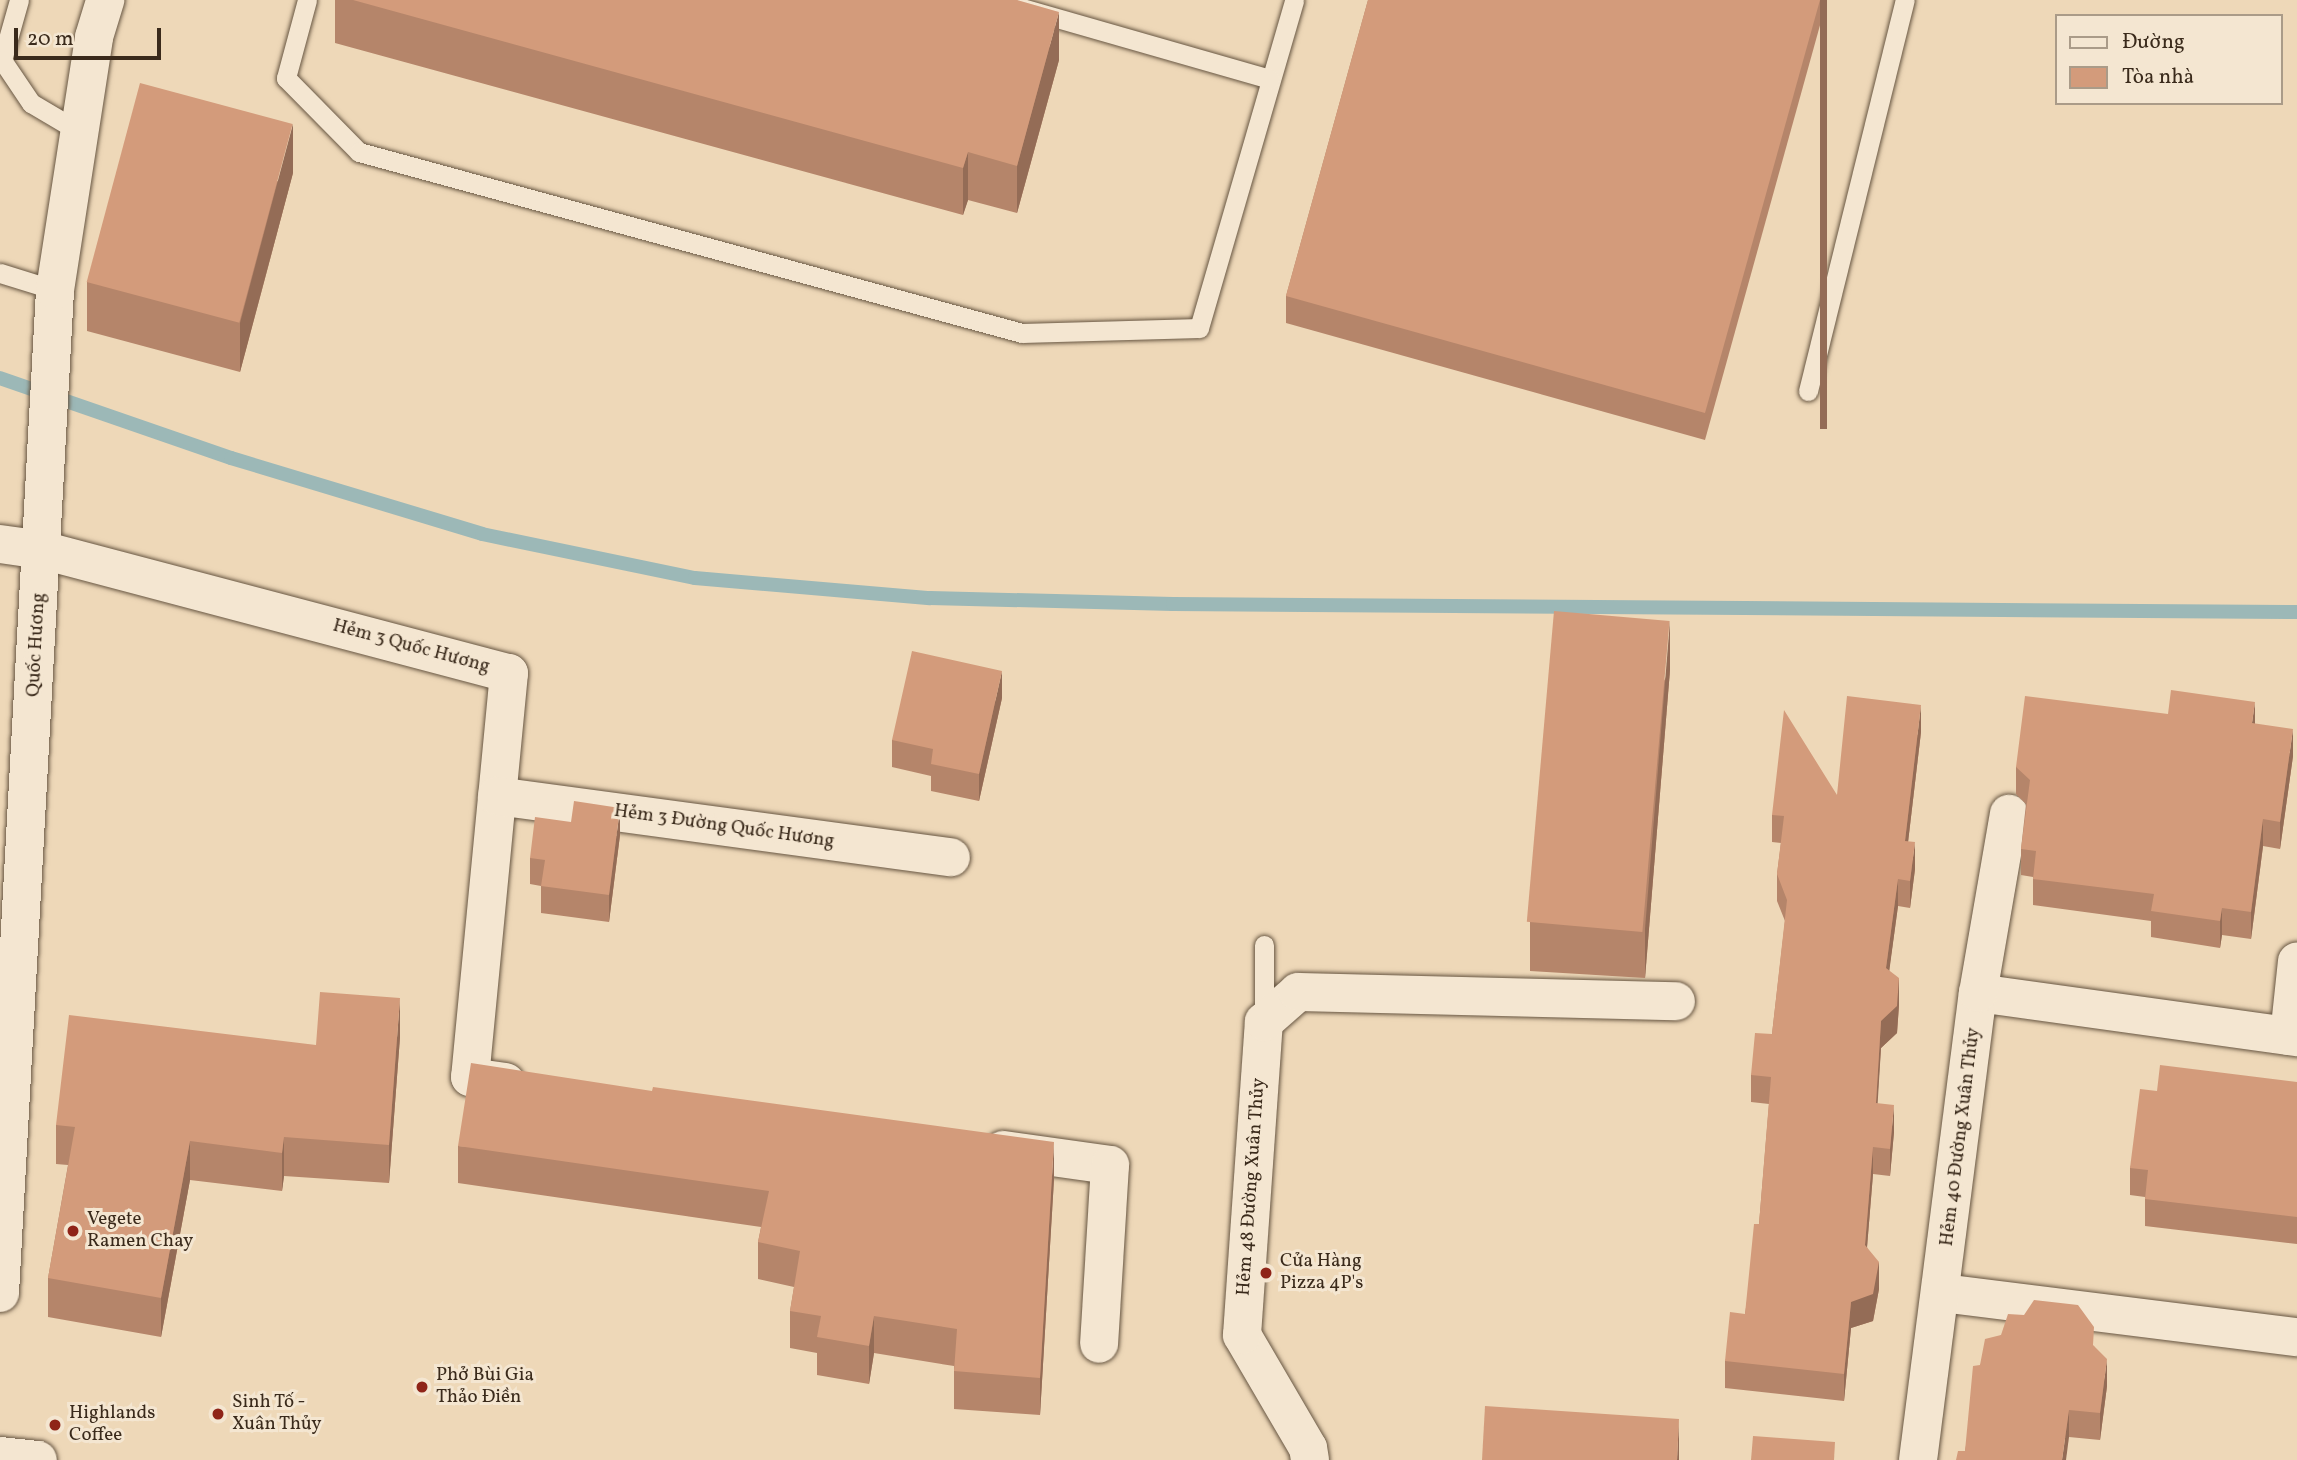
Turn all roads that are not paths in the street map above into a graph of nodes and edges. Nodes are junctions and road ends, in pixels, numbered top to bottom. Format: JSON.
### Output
{"nodes":[{"id":1,"x":19,"y":0,"type":"edge"},
{"id":2,"x":104,"y":0,"type":"edge"},
{"id":3,"x":307,"y":0,"type":"edge"},
{"id":4,"x":994,"y":0,"type":"edge"},
{"id":5,"x":1294,"y":0,"type":"edge"},
{"id":6,"x":1905,"y":0,"type":"edge"},
{"id":7,"x":1270,"y":79,"type":"junction"},
{"id":8,"x":80,"y":132,"type":"junction"},
{"id":9,"x":0,"y":273,"type":"edge"},
{"id":10,"x":55,"y":290,"type":"junction"},
{"id":11,"x":1808,"y":391,"type":"dead end"},
{"id":12,"x":0,"y":544,"type":"edge"},
{"id":13,"x":42,"y":550,"type":"junction"},
{"id":14,"x":497,"y":796,"type":"junction"},
{"id":15,"x":2009,"y":814,"type":"dead end"},
{"id":16,"x":951,"y":857,"type":"dead end"},
{"id":17,"x":1264,"y":944,"type":"dead end"},
{"id":18,"x":2297,"y":961,"type":"edge"},
{"id":19,"x":1978,"y":993,"type":"junction"},
{"id":20,"x":1676,"y":1001,"type":"dead end"},
{"id":21,"x":1264,"y":1023,"type":"junction"},
{"id":22,"x":2293,"y":1037,"type":"edge"},
{"id":23,"x":538,"y":1086,"type":"edge"},
{"id":24,"x":974,"y":1146,"type":"edge"},
{"id":25,"x":0,"y":1293,"type":"edge"},
{"id":26,"x":1942,"y":1293,"type":"junction"},
{"id":27,"x":2297,"y":1337,"type":"edge"},
{"id":28,"x":1100,"y":1344,"type":"dead end"},
{"id":29,"x":0,"y":1456,"type":"edge"},
{"id":30,"x":38,"y":1460,"type":"edge"},
{"id":31,"x":1310,"y":1460,"type":"edge"},
{"id":32,"x":1918,"y":1460,"type":"edge"}],
"edges":[{"from":1,"to":8,"type":"lane"},
{"from":2,"to":8,"type":"street","name":"Quốc Hương"},
{"from":3,"to":7,"type":"lane"},
{"from":4,"to":7,"type":"lane"},
{"from":5,"to":7,"type":"lane"},
{"from":6,"to":11,"type":"lane"},
{"from":8,"to":10,"type":"street","name":"Quốc Hương"},
{"from":9,"to":10,"type":"lane"},
{"from":10,"to":13,"type":"street","name":"Quốc Hương"},
{"from":12,"to":13,"type":"street"},
{"from":13,"to":14,"type":"street","name":"Hẻm 3 Quốc Hương"},
{"from":13,"to":25,"type":"street","name":"Quốc Hương"},
{"from":14,"to":16,"type":"street","name":"Hẻm 3 Đường Quốc Hương"},
{"from":14,"to":23,"type":"street","name":"Hẻm 3 Quốc Hương"},
{"from":15,"to":19,"type":"street","name":"Hẻm 40 Đường Xuân Thủy"},
{"from":17,"to":21,"type":"lane","name":"Hẻm 48 Đường Xuân Thủy"},
{"from":18,"to":22,"type":"street"},
{"from":19,"to":22,"type":"street"},
{"from":19,"to":26,"type":"street","name":"Hẻm 40 Đường Xuân Thủy"},
{"from":20,"to":21,"type":"street"},
{"from":21,"to":31,"type":"street","name":"Hẻm 48 Đường Xuân Thủy"},
{"from":24,"to":28,"type":"street"},
{"from":26,"to":27,"type":"street"},
{"from":26,"to":32,"type":"street","name":"Hẻm 40 Đường Xuân Thủy"},
{"from":29,"to":30,"type":"street"}]}
